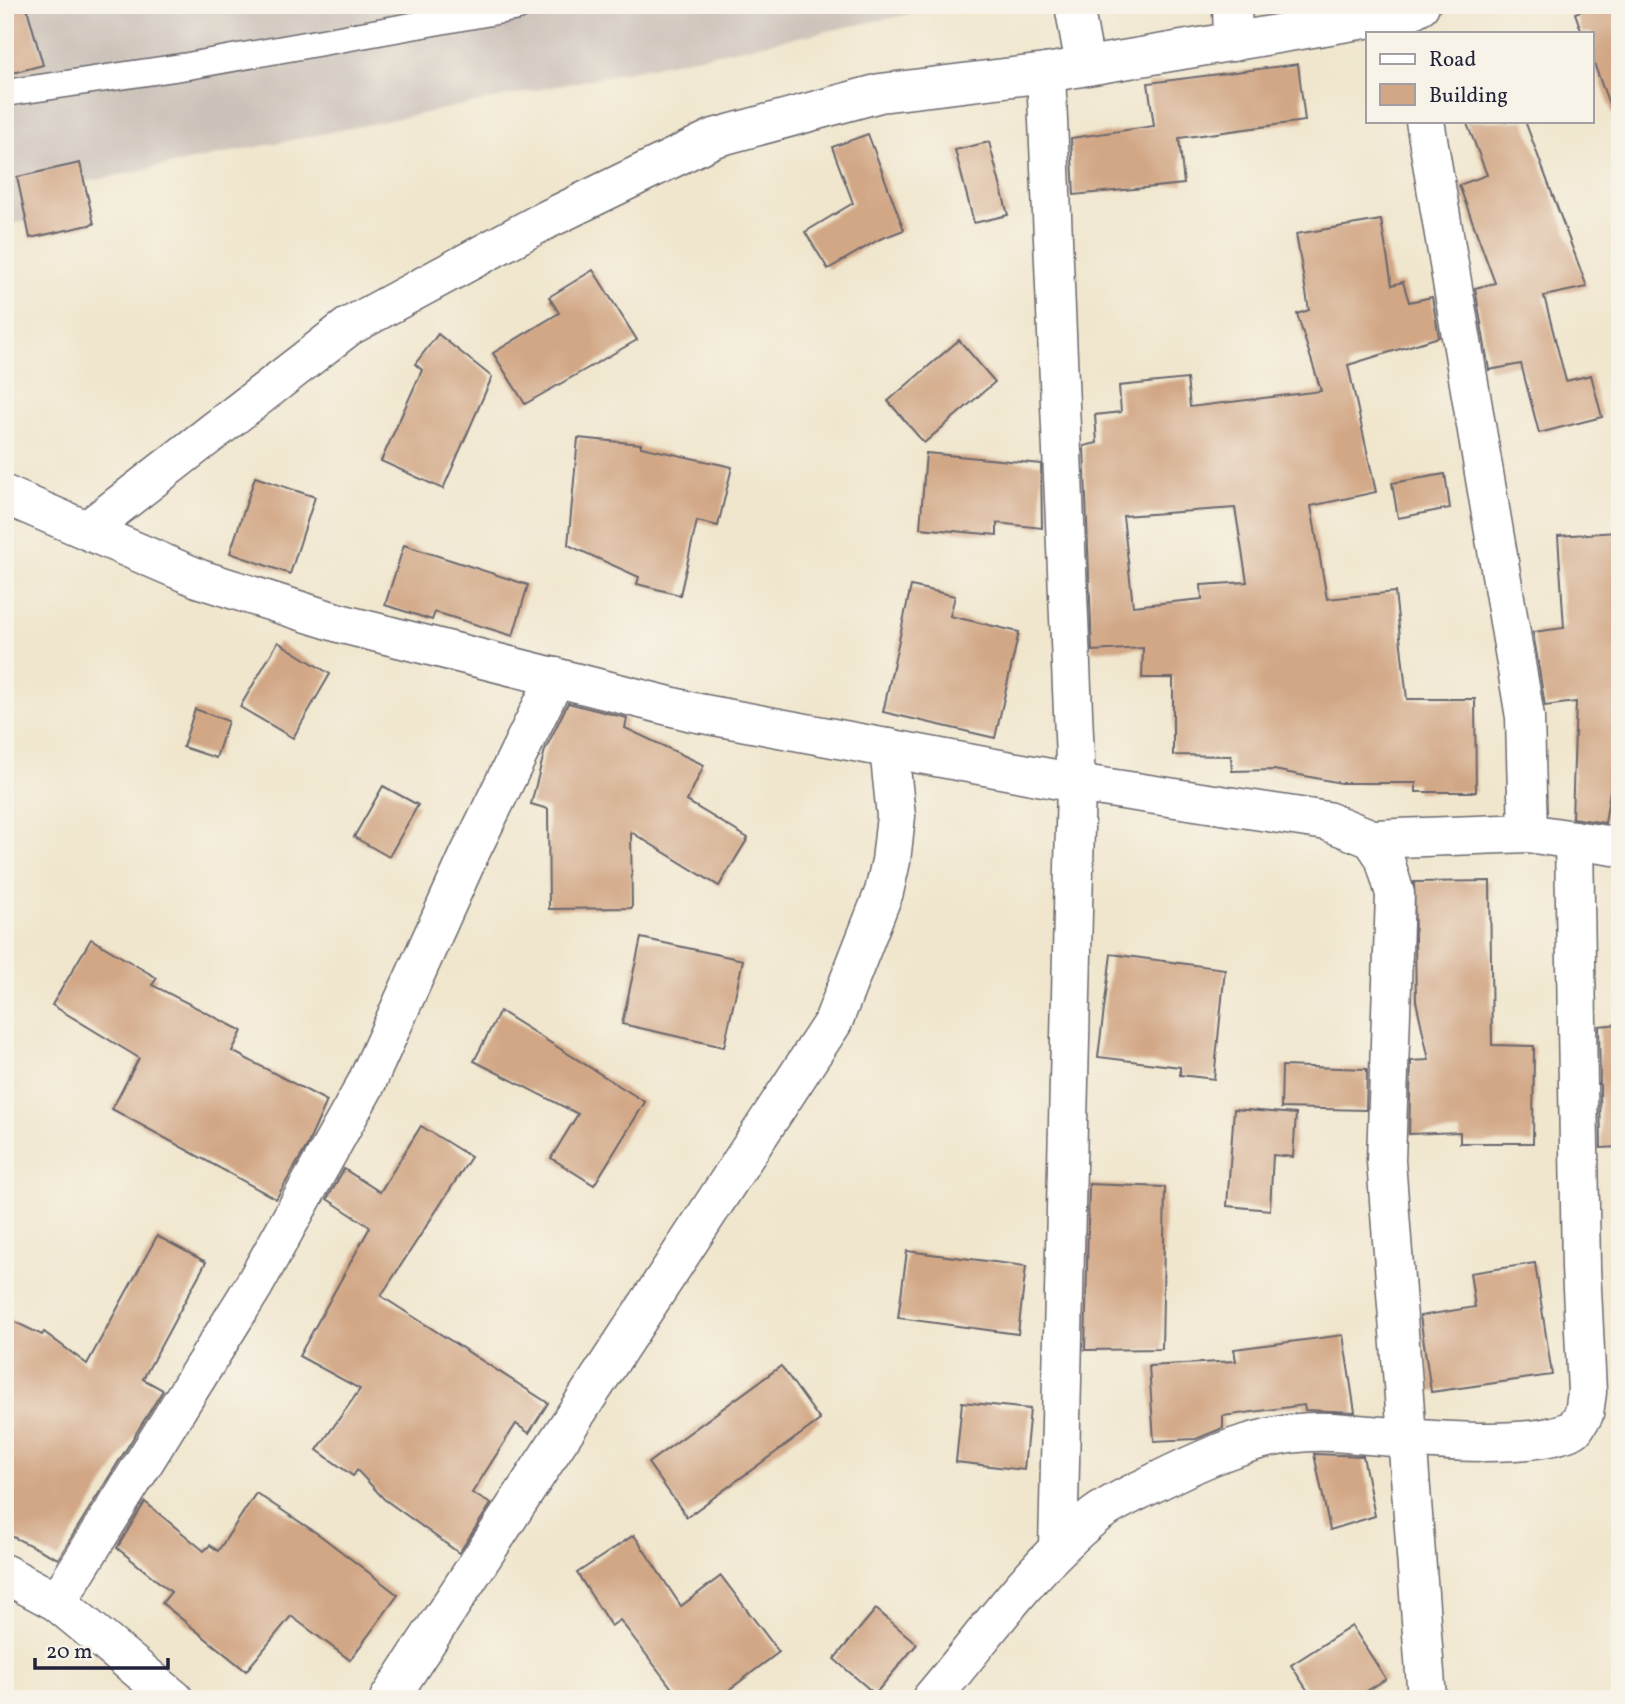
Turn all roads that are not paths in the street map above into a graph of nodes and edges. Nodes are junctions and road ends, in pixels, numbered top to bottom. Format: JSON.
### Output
{"nodes":[{"id":1,"x":1074,"y":5,"type":"edge"},
{"id":2,"x":518,"y":6,"type":"edge"},
{"id":3,"x":1412,"y":17,"type":"edge"},
{"id":4,"x":1233,"y":24,"type":"edge"},
{"id":5,"x":1085,"y":66,"type":"junction"},
{"id":6,"x":1046,"y":73,"type":"junction"},
{"id":7,"x":5,"y":93,"type":"edge"},
{"id":8,"x":1425,"y":122,"type":"edge"},
{"id":9,"x":5,"y":495,"type":"edge"},
{"id":10,"x":87,"y":530,"type":"junction"},
{"id":11,"x":556,"y":677,"type":"junction"},
{"id":12,"x":889,"y":748,"type":"junction"},
{"id":13,"x":1076,"y":783,"type":"junction"},
{"id":14,"x":1528,"y":833,"type":"junction"},
{"id":15,"x":1372,"y":839,"type":"junction"},
{"id":16,"x":1574,"y":840,"type":"junction"},
{"id":17,"x":1620,"y":847,"type":"edge"},
{"id":18,"x":1406,"y":1440,"type":"junction"},
{"id":19,"x":1058,"y":1549,"type":"junction"},
{"id":20,"x":5,"y":1574,"type":"edge"},
{"id":21,"x":57,"y":1602,"type":"junction"},
{"id":22,"x":174,"y":1699,"type":"edge"},
{"id":23,"x":389,"y":1699,"type":"edge"},
{"id":24,"x":931,"y":1699,"type":"edge"},
{"id":25,"x":1427,"y":1699,"type":"edge"}],
"edges":[{"from":1,"to":5,"type":"street"},
{"from":2,"to":7,"type":"lane"},
{"from":3,"to":4,"type":"street"},
{"from":4,"to":5,"type":"street"},
{"from":5,"to":6,"type":"street"},
{"from":6,"to":10,"type":"street"},
{"from":6,"to":13,"type":"street"},
{"from":8,"to":14,"type":"street"},
{"from":9,"to":10,"type":"street"},
{"from":10,"to":11,"type":"street"},
{"from":11,"to":12,"type":"street"},
{"from":11,"to":21,"type":"street"},
{"from":12,"to":13,"type":"street"},
{"from":12,"to":23,"type":"street"},
{"from":13,"to":15,"type":"street"},
{"from":13,"to":19,"type":"street"},
{"from":14,"to":15,"type":"street"},
{"from":14,"to":16,"type":"street"},
{"from":15,"to":18,"type":"street"},
{"from":16,"to":17,"type":"street"},
{"from":16,"to":18,"type":"street"},
{"from":18,"to":19,"type":"street"},
{"from":18,"to":25,"type":"street"},
{"from":19,"to":24,"type":"street"},
{"from":20,"to":21,"type":"street"},
{"from":21,"to":22,"type":"street"}]}
